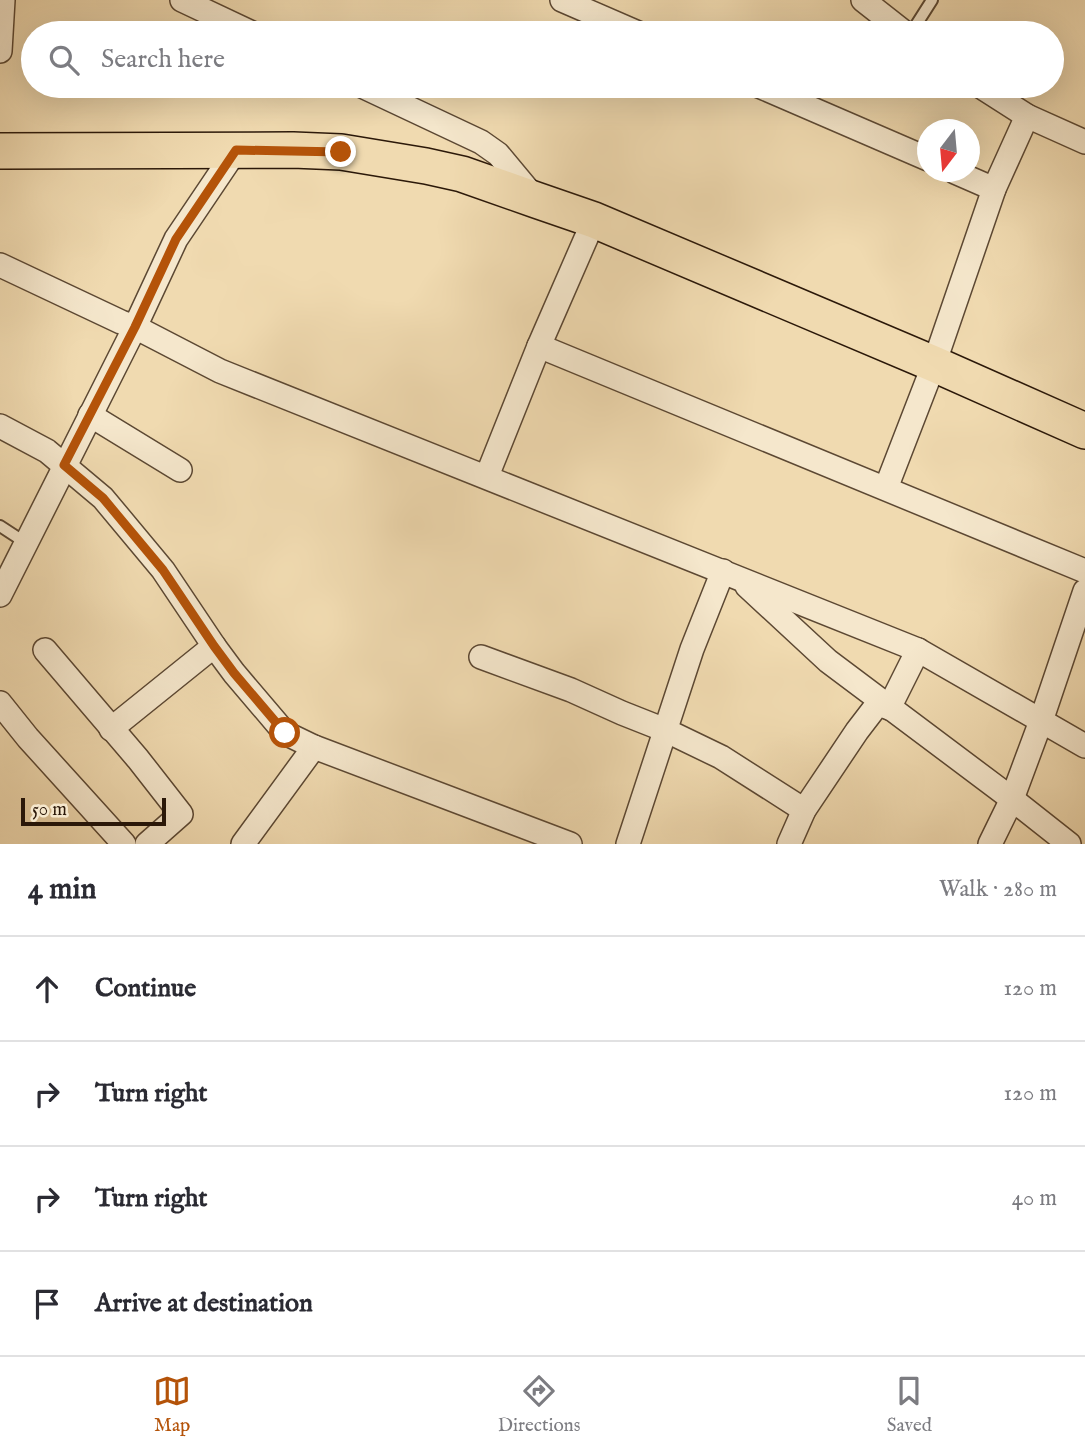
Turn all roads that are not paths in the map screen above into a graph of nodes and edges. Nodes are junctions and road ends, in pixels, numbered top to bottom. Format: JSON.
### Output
{"nodes":[{"id":1,"x":3,"y":0,"type":"edge"},
{"id":2,"x":182,"y":0,"type":"edge"},
{"id":3,"x":863,"y":0,"type":"edge"},
{"id":4,"x":932,"y":0,"type":"edge"},
{"id":5,"x":576,"y":3,"type":"edge"},
{"id":6,"x":227,"y":21,"type":"edge"},
{"id":7,"x":613,"y":21,"type":"edge"},
{"id":8,"x":890,"y":21,"type":"edge"},
{"id":9,"x":919,"y":21,"type":"edge"},
{"id":10,"x":0,"y":51,"type":"edge"},
{"id":11,"x":388,"y":98,"type":"edge"},
{"id":12,"x":787,"y":98,"type":"edge"},
{"id":13,"x":999,"y":98,"type":"edge"},
{"id":14,"x":1027,"y":116,"type":"junction"},
{"id":15,"x":1085,"y":142,"type":"edge"},
{"id":16,"x":236,"y":150,"type":"junction"},
{"id":17,"x":0,"y":151,"type":"edge"},
{"id":18,"x":917,"y":154,"type":"edge"},
{"id":19,"x":978,"y":182,"type":"edge"},
{"id":20,"x":994,"y":189,"type":"junction"},
{"id":21,"x":537,"y":200,"type":"junction"},
{"id":22,"x":594,"y":220,"type":"junction"},
{"id":23,"x":1,"y":269,"type":"edge"},
{"id":24,"x":135,"y":327,"type":"junction"},
{"id":25,"x":539,"y":345,"type":"junction"},
{"id":26,"x":934,"y":364,"type":"junction"},
{"id":27,"x":90,"y":415,"type":"junction"},
{"id":28,"x":0,"y":426,"type":"edge"},
{"id":29,"x":1085,"y":431,"type":"edge"},
{"id":30,"x":64,"y":465,"type":"junction"},
{"id":31,"x":180,"y":470,"type":"dead end"},
{"id":32,"x":487,"y":476,"type":"junction"},
{"id":33,"x":886,"y":488,"type":"junction"},
{"id":34,"x":0,"y":526,"type":"edge"},
{"id":35,"x":26,"y":543,"type":"junction"},
{"id":36,"x":1085,"y":571,"type":"edge"},
{"id":37,"x":729,"y":573,"type":"junction"},
{"id":38,"x":1085,"y":591,"type":"edge"},
{"id":39,"x":0,"y":594,"type":"edge"},
{"id":40,"x":214,"y":646,"type":"junction"},
{"id":41,"x":45,"y":650,"type":"dead end"},
{"id":42,"x":918,"y":650,"type":"junction"},
{"id":43,"x":481,"y":657,"type":"dead end"},
{"id":44,"x":0,"y":704,"type":"edge"},
{"id":45,"x":885,"y":705,"type":"junction"},
{"id":46,"x":1041,"y":721,"type":"junction"},
{"id":47,"x":111,"y":729,"type":"junction"},
{"id":48,"x":664,"y":730,"type":"junction"},
{"id":49,"x":1085,"y":746,"type":"edge"},
{"id":50,"x":314,"y":747,"type":"junction"},
{"id":51,"x":1012,"y":799,"type":"junction"},
{"id":52,"x":804,"y":810,"type":"junction"},
{"id":53,"x":124,"y":844,"type":"edge"},
{"id":54,"x":147,"y":844,"type":"edge"},
{"id":55,"x":243,"y":844,"type":"edge"},
{"id":56,"x":570,"y":844,"type":"edge"},
{"id":57,"x":628,"y":844,"type":"edge"},
{"id":58,"x":789,"y":844,"type":"edge"},
{"id":59,"x":990,"y":844,"type":"edge"},
{"id":60,"x":1069,"y":844,"type":"edge"}],
"edges":[{"from":1,"to":10,"type":"street"},
{"from":2,"to":6,"type":"street"},
{"from":3,"to":8,"type":"street"},
{"from":4,"to":9,"type":"lane"},
{"from":5,"to":7,"type":"street"},
{"from":11,"to":21,"type":"street"},
{"from":12,"to":18,"type":"street"},
{"from":13,"to":14,"type":"street"},
{"from":14,"to":15,"type":"street"},
{"from":14,"to":20,"type":"street"},
{"from":16,"to":17,"type":"main road"},
{"from":16,"to":21,"type":"main road"},
{"from":16,"to":24,"type":"street"},
{"from":19,"to":20,"type":"street"},
{"from":20,"to":26,"type":"street"},
{"from":21,"to":22,"type":"main road"},
{"from":22,"to":25,"type":"street"},
{"from":22,"to":26,"type":"main road"},
{"from":23,"to":24,"type":"street"},
{"from":24,"to":27,"type":"street"},
{"from":24,"to":32,"type":"street"},
{"from":25,"to":32,"type":"street"},
{"from":25,"to":33,"type":"street"},
{"from":26,"to":29,"type":"main road"},
{"from":26,"to":33,"type":"street"},
{"from":27,"to":30,"type":"street"},
{"from":27,"to":31,"type":"street"},
{"from":28,"to":30,"type":"street"},
{"from":30,"to":35,"type":"street"},
{"from":30,"to":40,"type":"street"},
{"from":32,"to":37,"type":"street"},
{"from":33,"to":36,"type":"street"},
{"from":34,"to":35,"type":"lane"},
{"from":35,"to":39,"type":"street"},
{"from":37,"to":42,"type":"street"},
{"from":37,"to":45,"type":"street"},
{"from":37,"to":48,"type":"street"},
{"from":38,"to":46,"type":"street"},
{"from":40,"to":47,"type":"street"},
{"from":40,"to":50,"type":"street"},
{"from":41,"to":47,"type":"street"},
{"from":42,"to":45,"type":"street"},
{"from":42,"to":46,"type":"street"},
{"from":43,"to":48,"type":"street"},
{"from":44,"to":53,"type":"street"},
{"from":45,"to":51,"type":"street"},
{"from":45,"to":52,"type":"street"},
{"from":46,"to":49,"type":"street"},
{"from":46,"to":51,"type":"street"},
{"from":47,"to":54,"type":"street"},
{"from":48,"to":52,"type":"street"},
{"from":48,"to":57,"type":"street"},
{"from":50,"to":55,"type":"street"},
{"from":50,"to":56,"type":"street"},
{"from":51,"to":59,"type":"street"},
{"from":51,"to":60,"type":"street"},
{"from":52,"to":58,"type":"street"}]}
